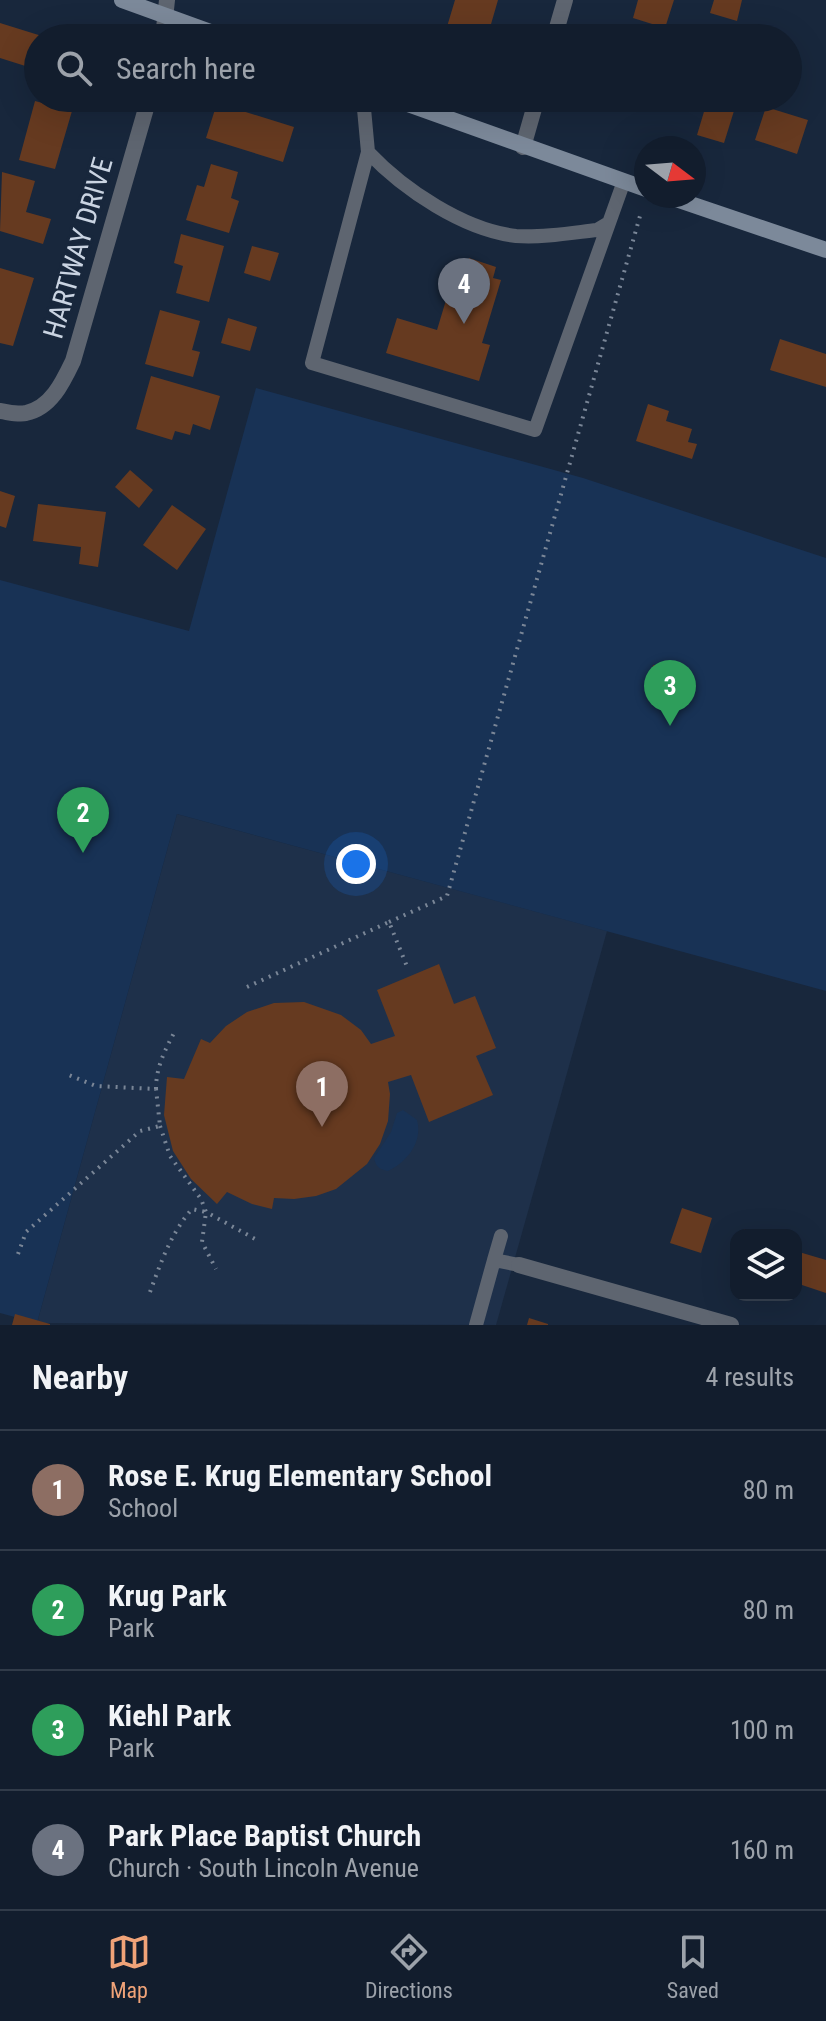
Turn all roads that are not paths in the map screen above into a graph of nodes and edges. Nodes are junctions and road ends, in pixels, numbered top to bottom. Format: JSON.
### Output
{"nodes":[{"id":1,"x":122,"y":0,"type":"edge"},
{"id":2,"x":565,"y":0,"type":"edge"},
{"id":3,"x":166,"y":8,"type":"edge"},
{"id":4,"x":199,"y":24,"type":"edge"},
{"id":5,"x":558,"y":24,"type":"edge"},
{"id":6,"x":145,"y":112,"type":"edge"},
{"id":7,"x":364,"y":112,"type":"edge"},
{"id":8,"x":429,"y":112,"type":"edge"},
{"id":9,"x":533,"y":112,"type":"edge"},
{"id":10,"x":523,"y":147,"type":"junction"},
{"id":11,"x":368,"y":152,"type":"junction"},
{"id":12,"x":624,"y":181,"type":"junction"},
{"id":13,"x":634,"y":185,"type":"edge"},
{"id":14,"x":702,"y":208,"type":"edge"},
{"id":15,"x":607,"y":224,"type":"junction"},
{"id":16,"x":826,"y":250,"type":"edge"},
{"id":17,"x":0,"y":411,"type":"edge"},
{"id":18,"x":501,"y":1236,"type":"dead end"},
{"id":19,"x":494,"y":1260,"type":"junction"},
{"id":20,"x":519,"y":1265,"type":"joint"},
{"id":21,"x":476,"y":1325,"type":"edge"},
{"id":22,"x":731,"y":1325,"type":"edge"}],
"edges":[{"from":1,"to":3,"type":"street"},
{"from":2,"to":5,"type":"street"},
{"from":3,"to":4,"type":"street"},
{"from":6,"to":17,"type":"street","name":"HARTWAY DRIVE"},
{"from":7,"to":11,"type":"lane"},
{"from":8,"to":10,"type":"street"},
{"from":9,"to":10,"type":"street"},
{"from":10,"to":12,"type":"street"},
{"from":11,"to":15,"type":"lane"},
{"from":11,"to":15,"type":"lane"},
{"from":12,"to":13,"type":"street"},
{"from":12,"to":15,"type":"lane"},
{"from":14,"to":16,"type":"street"},
{"from":18,"to":19,"type":"lane"},
{"from":19,"to":20,"type":"lane"},
{"from":19,"to":21,"type":"lane"},
{"from":20,"to":22,"type":"street"}]}
